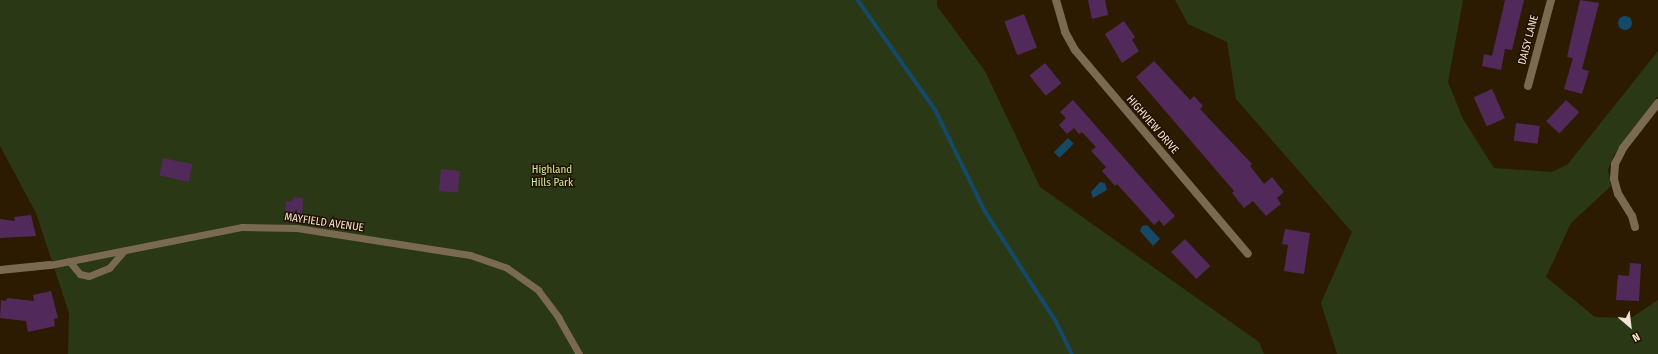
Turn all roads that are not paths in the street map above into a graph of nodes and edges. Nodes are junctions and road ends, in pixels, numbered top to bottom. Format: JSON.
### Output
{"nodes":[{"id":1,"x":1056,"y":0,"type":"edge"},
{"id":2,"x":1551,"y":0,"type":"edge"},
{"id":3,"x":1528,"y":86,"type":"dead end"},
{"id":4,"x":1658,"y":103,"type":"edge"},
{"id":5,"x":1635,"y":227,"type":"dead end"},
{"id":6,"x":124,"y":251,"type":"junction"},
{"id":7,"x":1248,"y":254,"type":"dead end"},
{"id":8,"x":69,"y":261,"type":"junction"},
{"id":9,"x":50,"y":265,"type":"joint"},
{"id":10,"x":0,"y":270,"type":"edge"},
{"id":11,"x":579,"y":354,"type":"edge"}],
"edges":[{"from":1,"to":7,"type":"street","name":"HIGHVIEW DRIVE"},
{"from":2,"to":3,"type":"street","name":"DAISY LANE"},
{"from":4,"to":5,"type":"street"},
{"from":6,"to":8,"type":"lane","name":"MAYFIELD AVENUE"},
{"from":6,"to":8,"type":"lane"},
{"from":6,"to":11,"type":"lane","name":"MAYFIELD AVENUE"},
{"from":8,"to":9,"type":"lane","name":"MAYFIELD AVENUE"},
{"from":9,"to":10,"type":"street","name":"MAYFIELD AVENUE"}]}
